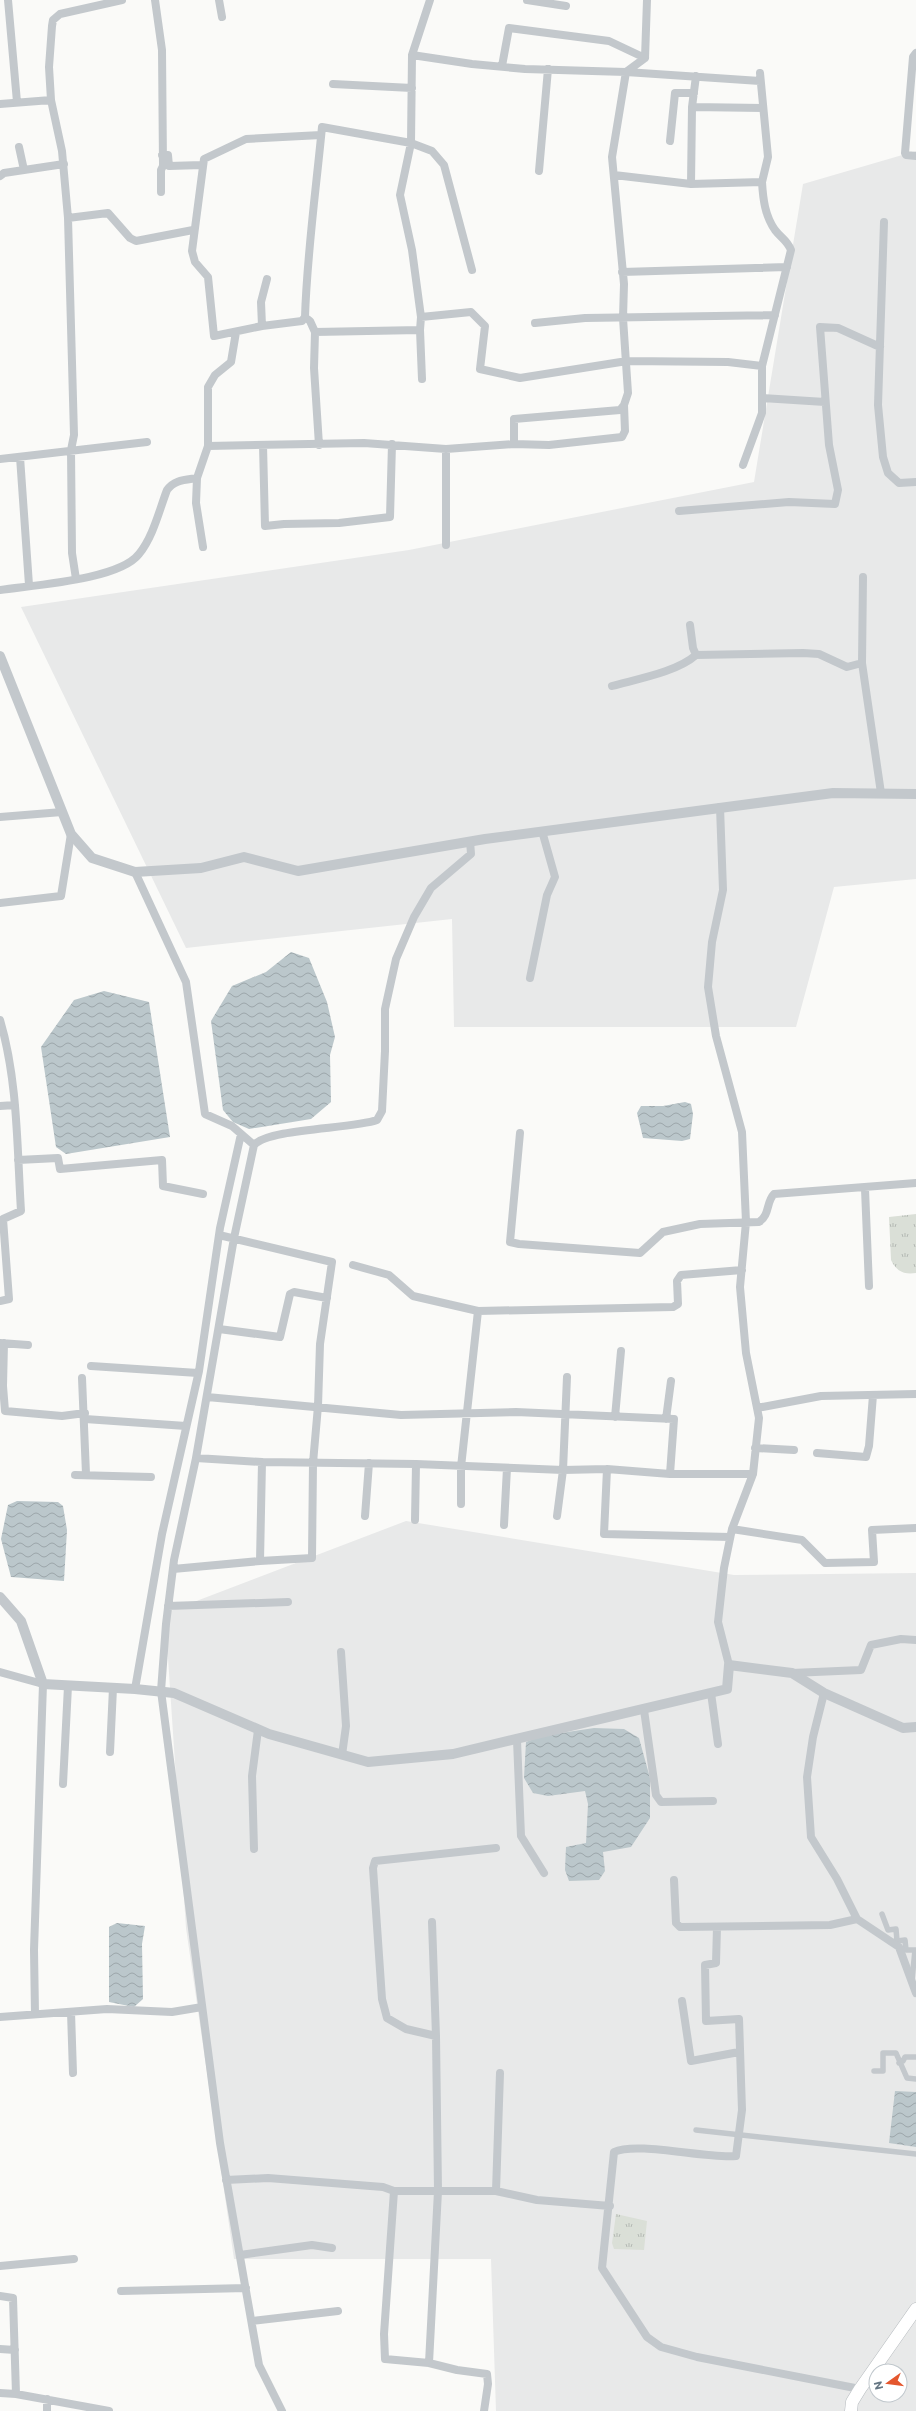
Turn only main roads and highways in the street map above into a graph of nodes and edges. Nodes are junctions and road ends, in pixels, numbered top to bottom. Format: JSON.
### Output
{"nodes":[{"id":1,"x":916,"y":2309,"type":"edge"},
{"id":2,"x":850,"y":2411,"type":"edge"}],
"edges":[{"from":1,"to":2,"type":"main road"}]}
